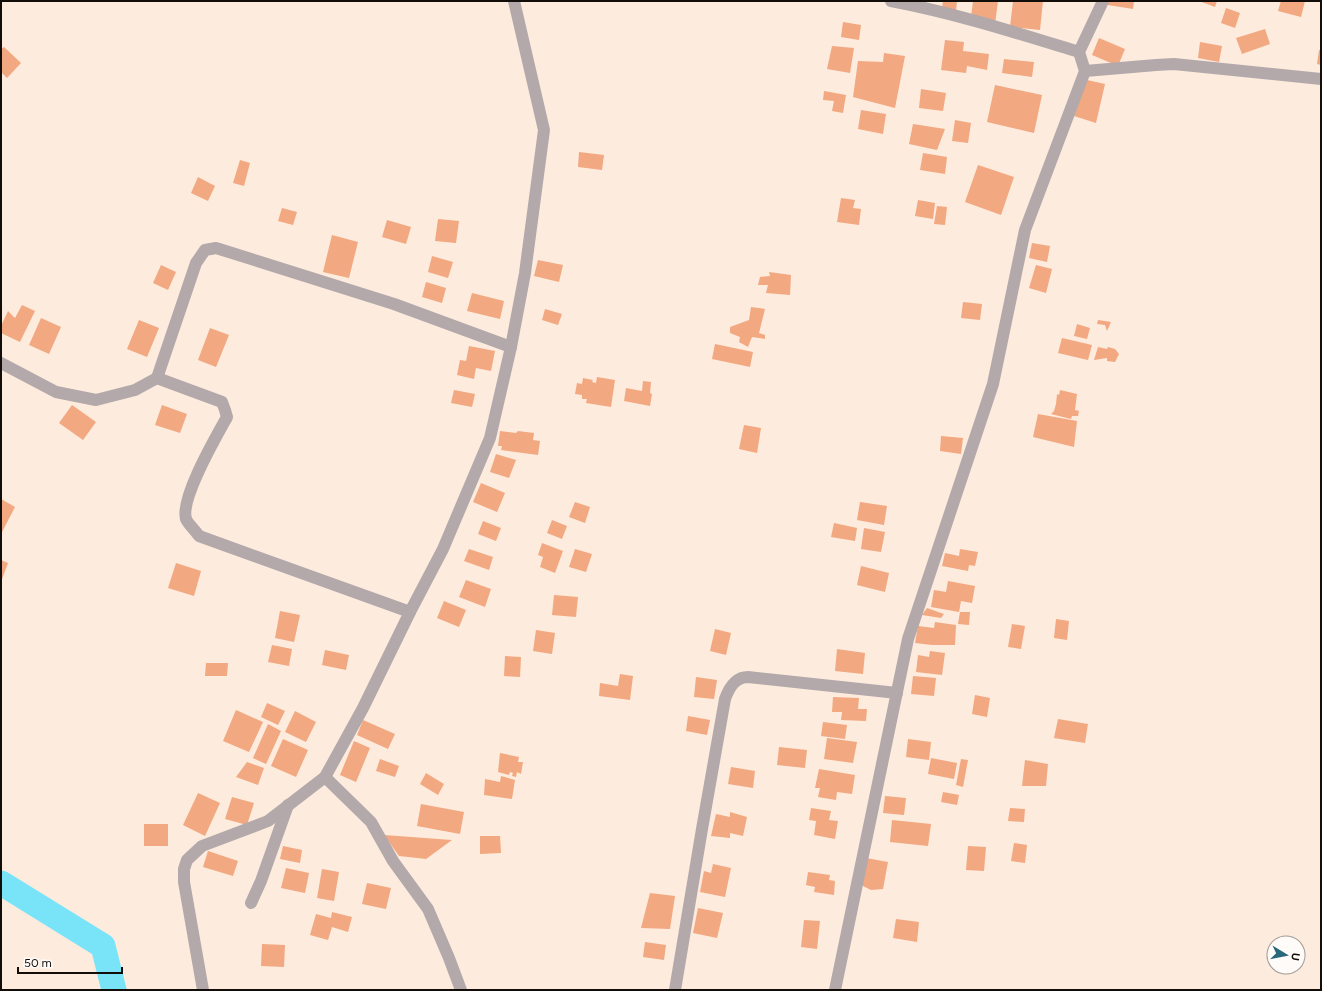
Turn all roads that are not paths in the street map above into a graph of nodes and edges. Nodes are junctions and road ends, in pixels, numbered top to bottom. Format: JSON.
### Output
{"nodes":[{"id":1,"x":514,"y":1,"type":"edge"},
{"id":2,"x":892,"y":1,"type":"edge"},
{"id":3,"x":1103,"y":1,"type":"edge"},
{"id":4,"x":1079,"y":52,"type":"junction"},
{"id":5,"x":1085,"y":71,"type":"junction"},
{"id":6,"x":1321,"y":79,"type":"edge"},
{"id":7,"x":511,"y":347,"type":"junction"},
{"id":8,"x":1,"y":363,"type":"edge"},
{"id":9,"x":157,"y":378,"type":"junction"},
{"id":10,"x":410,"y":612,"type":"junction"},
{"id":11,"x":897,"y":693,"type":"junction"},
{"id":12,"x":325,"y":776,"type":"junction"},
{"id":13,"x":288,"y":805,"type":"junction"},
{"id":14,"x":251,"y":903,"type":"dead end"},
{"id":15,"x":203,"y":990,"type":"edge"},
{"id":16,"x":461,"y":990,"type":"edge"},
{"id":17,"x":675,"y":990,"type":"edge"},
{"id":18,"x":835,"y":990,"type":"edge"}],
"edges":[{"from":1,"to":7,"type":"street"},
{"from":2,"to":4,"type":"street"},
{"from":3,"to":4,"type":"street"},
{"from":4,"to":5,"type":"street"},
{"from":5,"to":6,"type":"street"},
{"from":5,"to":11,"type":"street"},
{"from":7,"to":9,"type":"street"},
{"from":7,"to":10,"type":"street"},
{"from":8,"to":9,"type":"street"},
{"from":9,"to":10,"type":"street"},
{"from":10,"to":12,"type":"street"},
{"from":11,"to":17,"type":"street"},
{"from":11,"to":18,"type":"street"},
{"from":12,"to":13,"type":"street"},
{"from":12,"to":16,"type":"street"},
{"from":13,"to":14,"type":"street"},
{"from":13,"to":15,"type":"street"}]}
